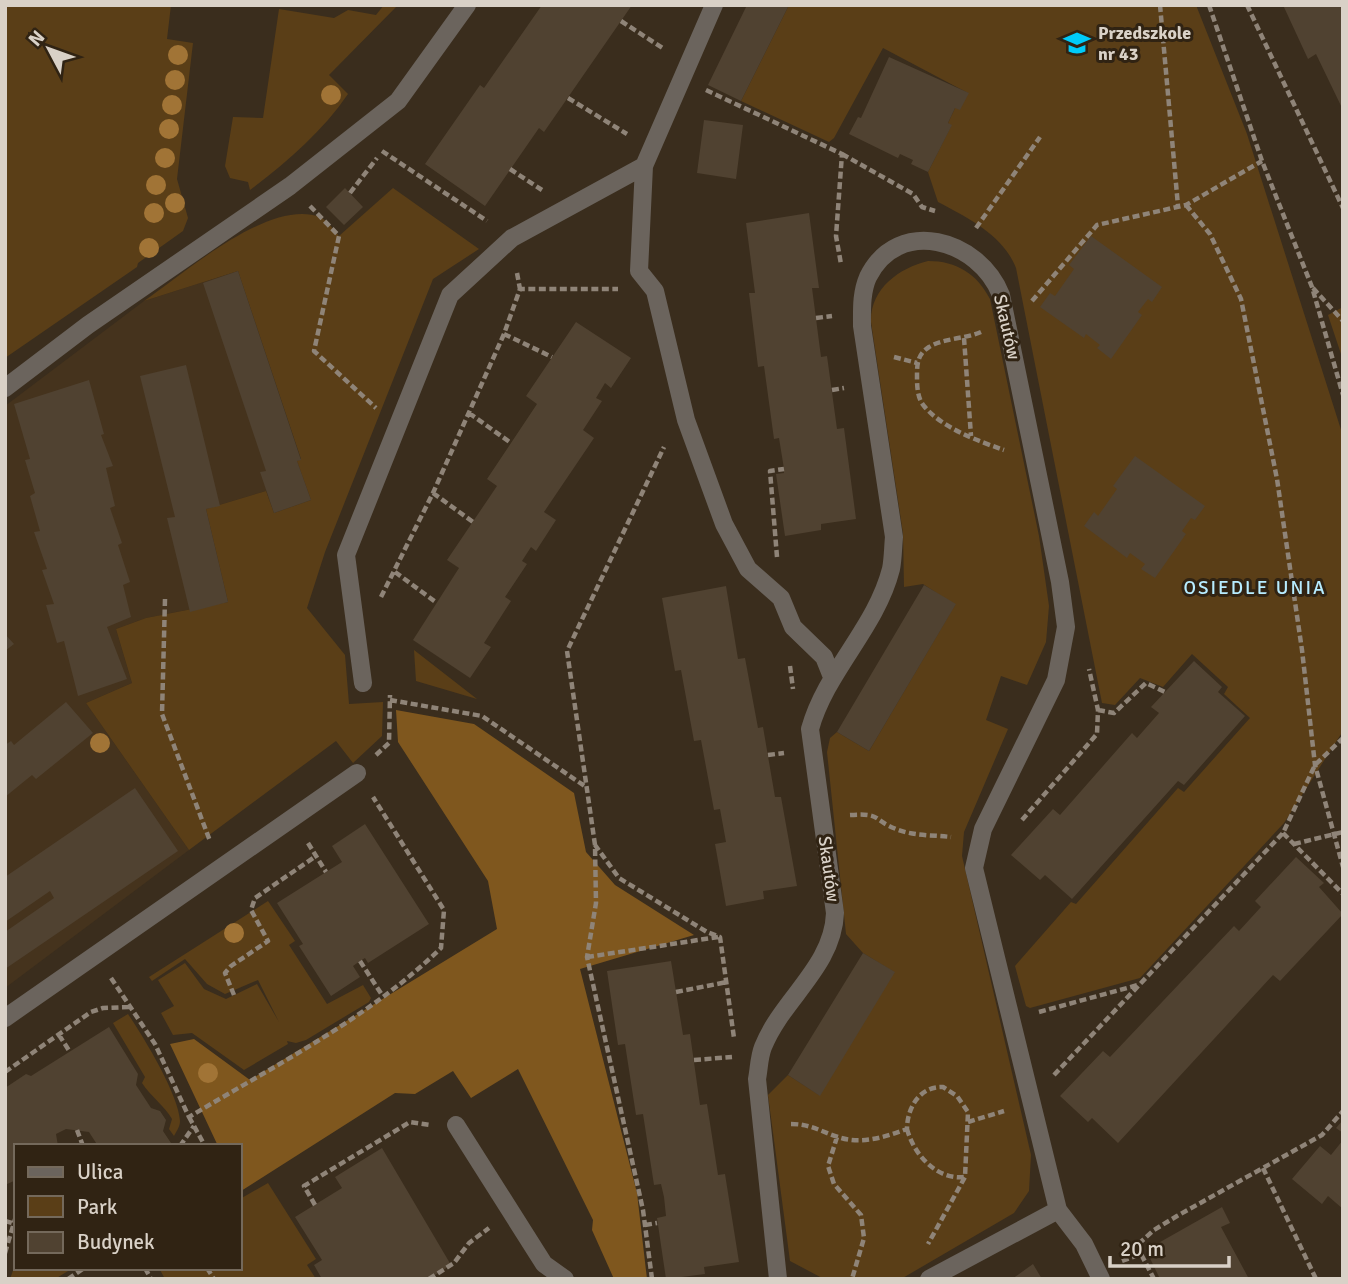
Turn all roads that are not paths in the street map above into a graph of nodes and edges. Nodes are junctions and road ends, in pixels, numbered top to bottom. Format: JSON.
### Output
{"nodes":[{"id":1,"x":467,"y":5,"type":"edge"},
{"id":2,"x":714,"y":5,"type":"edge"},
{"id":3,"x":644,"y":166,"type":"junction"},
{"id":4,"x":5,"y":388,"type":"edge"},
{"id":5,"x":832,"y":677,"type":"junction"},
{"id":6,"x":363,"y":683,"type":"dead end"},
{"id":7,"x":357,"y":773,"type":"road end"},
{"id":8,"x":5,"y":1018,"type":"edge"},
{"id":9,"x":456,"y":1125,"type":"dead end"},
{"id":10,"x":1058,"y":1210,"type":"junction"},
{"id":11,"x":565,"y":1279,"type":"edge"},
{"id":12,"x":778,"y":1279,"type":"edge"},
{"id":13,"x":929,"y":1279,"type":"edge"},
{"id":14,"x":1101,"y":1279,"type":"edge"}],
"edges":[{"from":1,"to":4,"type":"street"},
{"from":2,"to":3,"type":"street"},
{"from":3,"to":5,"type":"street"},
{"from":3,"to":6,"type":"street"},
{"from":5,"to":10,"type":"street","name":"Skautów"},
{"from":5,"to":12,"type":"street","name":"Skautów"},
{"from":7,"to":8,"type":"street"},
{"from":9,"to":11,"type":"street"},
{"from":10,"to":13,"type":"street"},
{"from":10,"to":14,"type":"street","name":"Skautów"}]}
